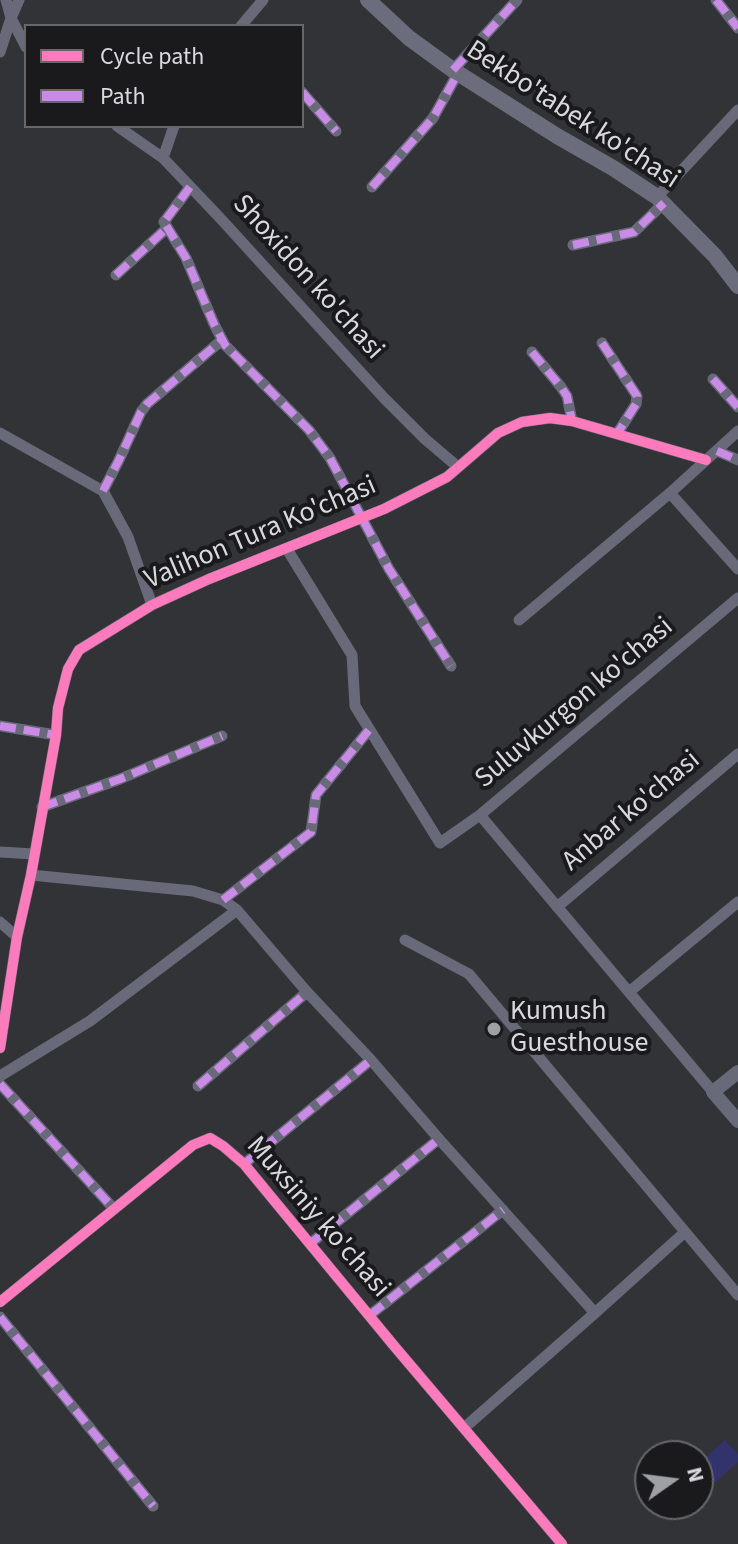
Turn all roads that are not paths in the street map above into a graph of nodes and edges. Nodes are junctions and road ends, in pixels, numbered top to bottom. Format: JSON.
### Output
{"nodes":[{"id":1,"x":6,"y":0,"type":"edge"},
{"id":2,"x":19,"y":0,"type":"edge"},
{"id":3,"x":263,"y":0,"type":"edge"},
{"id":4,"x":368,"y":0,"type":"edge"},
{"id":5,"x":517,"y":0,"type":"edge"},
{"id":6,"x":716,"y":0,"type":"edge"},
{"id":7,"x":11,"y":18,"type":"junction"},
{"id":8,"x":243,"y":24,"type":"edge"},
{"id":9,"x":738,"y":28,"type":"edge"},
{"id":10,"x":24,"y":43,"type":"edge"},
{"id":11,"x":0,"y":52,"type":"edge"},
{"id":12,"x":456,"y":71,"type":"junction"},
{"id":13,"x":304,"y":94,"type":"edge"},
{"id":14,"x":738,"y":110,"type":"edge"},
{"id":15,"x":120,"y":128,"type":"edge"},
{"id":16,"x":173,"y":128,"type":"edge"},
{"id":17,"x":336,"y":131,"type":"dead end"},
{"id":18,"x":163,"y":158,"type":"junction"},
{"id":19,"x":190,"y":187,"type":"junction"},
{"id":20,"x":372,"y":187,"type":"dead end"},
{"id":21,"x":660,"y":200,"type":"junction"},
{"id":22,"x":167,"y":228,"type":"junction"},
{"id":23,"x":573,"y":245,"type":"dead end"},
{"id":24,"x":116,"y":275,"type":"dead end"},
{"id":25,"x":738,"y":286,"type":"edge"},
{"id":26,"x":222,"y":340,"type":"junction"},
{"id":27,"x":602,"y":343,"type":"dead end"},
{"id":28,"x":532,"y":352,"type":"dead end"},
{"id":29,"x":713,"y":379,"type":"dead end"},
{"id":30,"x":738,"y":407,"type":"edge"},
{"id":31,"x":572,"y":421,"type":"junction"},
{"id":32,"x":738,"y":431,"type":"edge"},
{"id":33,"x":0,"y":433,"type":"edge"},
{"id":34,"x":617,"y":434,"type":"junction"},
{"id":35,"x":717,"y":451,"type":"junction"},
{"id":36,"x":706,"y":460,"type":"junction"},
{"id":37,"x":738,"y":460,"type":"edge"},
{"id":38,"x":458,"y":467,"type":"junction"},
{"id":39,"x":103,"y":491,"type":"junction"},
{"id":40,"x":670,"y":493,"type":"junction"},
{"id":41,"x":363,"y":518,"type":"junction"},
{"id":42,"x":287,"y":549,"type":"junction"},
{"id":43,"x":738,"y":569,"type":"edge"},
{"id":44,"x":738,"y":598,"type":"edge"},
{"id":45,"x":152,"y":605,"type":"junction"},
{"id":46,"x":519,"y":620,"type":"dead end"},
{"id":47,"x":451,"y":666,"type":"dead end"},
{"id":48,"x":0,"y":726,"type":"edge"},
{"id":49,"x":369,"y":730,"type":"junction"},
{"id":50,"x":56,"y":735,"type":"junction"},
{"id":51,"x":222,"y":736,"type":"dead end"},
{"id":52,"x":738,"y":754,"type":"edge"},
{"id":53,"x":42,"y":807,"type":"junction"},
{"id":54,"x":480,"y":815,"type":"junction"},
{"id":55,"x":0,"y":852,"type":"edge"},
{"id":56,"x":34,"y":854,"type":"junction"},
{"id":57,"x":31,"y":875,"type":"junction"},
{"id":58,"x":223,"y":900,"type":"junction"},
{"id":59,"x":738,"y":902,"type":"edge"},
{"id":60,"x":557,"y":907,"type":"junction"},
{"id":61,"x":237,"y":910,"type":"junction"},
{"id":62,"x":0,"y":922,"type":"edge"},
{"id":63,"x":17,"y":937,"type":"junction"},
{"id":64,"x":405,"y":940,"type":"dead end"},
{"id":65,"x":307,"y":992,"type":"junction"},
{"id":66,"x":629,"y":992,"type":"junction"},
{"id":67,"x":2,"y":1025,"type":"edge"},
{"id":68,"x":0,"y":1048,"type":"edge"},
{"id":69,"x":371,"y":1060,"type":"junction"},
{"id":70,"x":738,"y":1072,"type":"edge"},
{"id":71,"x":0,"y":1076,"type":"edge"},
{"id":72,"x":0,"y":1084,"type":"edge"},
{"id":73,"x":198,"y":1086,"type":"dead end"},
{"id":74,"x":713,"y":1092,"type":"junction"},
{"id":75,"x":738,"y":1121,"type":"edge"},
{"id":76,"x":439,"y":1139,"type":"junction"},
{"id":77,"x":244,"y":1164,"type":"junction"},
{"id":78,"x":114,"y":1209,"type":"junction"},
{"id":79,"x":503,"y":1210,"type":"junction"},
{"id":80,"x":685,"y":1232,"type":"junction"},
{"id":81,"x":311,"y":1243,"type":"junction"},
{"id":82,"x":738,"y":1295,"type":"edge"},
{"id":83,"x":0,"y":1302,"type":"edge"},
{"id":84,"x":595,"y":1313,"type":"junction"},
{"id":85,"x":370,"y":1315,"type":"junction"},
{"id":86,"x":0,"y":1317,"type":"edge"},
{"id":87,"x":464,"y":1428,"type":"junction"},
{"id":88,"x":153,"y":1506,"type":"dead end"},
{"id":89,"x":562,"y":1544,"type":"edge"}],
"edges":[{"from":1,"to":7,"type":"street"},
{"from":2,"to":7,"type":"street"},
{"from":3,"to":8,"type":"street"},
{"from":4,"to":12,"type":"main road","name":"Bekbo'tabek ko'chasi"},
{"from":5,"to":12,"type":"street"},
{"from":6,"to":9,"type":"street"},
{"from":7,"to":10,"type":"street"},
{"from":7,"to":11,"type":"street"},
{"from":12,"to":20,"type":"street"},
{"from":12,"to":21,"type":"main road","name":"Bekbo'tabek ko'chasi"},
{"from":13,"to":17,"type":"street"},
{"from":14,"to":21,"type":"street"},
{"from":15,"to":18,"type":"street","name":"Shoxidon ko'chasi"},
{"from":16,"to":18,"type":"street"},
{"from":18,"to":19,"type":"street","name":"Shoxidon ko'chasi"},
{"from":19,"to":22,"type":"street"},
{"from":19,"to":38,"type":"street","name":"Shoxidon ko'chasi"},
{"from":21,"to":23,"type":"street"},
{"from":21,"to":25,"type":"main road","name":"Bekbo'tabek ko'chasi"},
{"from":22,"to":24,"type":"street"},
{"from":22,"to":26,"type":"street"},
{"from":26,"to":39,"type":"street"},
{"from":26,"to":41,"type":"street"},
{"from":27,"to":34,"type":"street"},
{"from":28,"to":31,"type":"street"},
{"from":29,"to":30,"type":"street"},
{"from":31,"to":34,"type":"street","name":"Valihon Tura Ko'chasi"},
{"from":31,"to":38,"type":"street","name":"Valihon Tura Ko'chasi"},
{"from":32,"to":35,"type":"street"},
{"from":33,"to":39,"type":"street"},
{"from":34,"to":36,"type":"street","name":"Valihon Tura Ko'chasi"},
{"from":35,"to":36,"type":"street"},
{"from":35,"to":37,"type":"street"},
{"from":36,"to":40,"type":"street"},
{"from":38,"to":41,"type":"street","name":"Valihon Tura Ko'chasi"},
{"from":39,"to":45,"type":"street"},
{"from":40,"to":43,"type":"street"},
{"from":40,"to":46,"type":"street"},
{"from":41,"to":42,"type":"street","name":"Valihon Tura Ko'chasi"},
{"from":41,"to":47,"type":"street"},
{"from":42,"to":45,"type":"street","name":"Valihon Tura Ko'chasi"},
{"from":42,"to":49,"type":"street"},
{"from":44,"to":54,"type":"street","name":"Suluvkurgon ko'chasi"},
{"from":45,"to":50,"type":"street","name":"Valihon Tura Ko'chasi"},
{"from":48,"to":50,"type":"street"},
{"from":49,"to":54,"type":"street","name":"Suluvkurgon ko'chasi"},
{"from":49,"to":58,"type":"street"},
{"from":50,"to":53,"type":"street","name":"Valihon Tura Ko'chasi"},
{"from":51,"to":53,"type":"street"},
{"from":52,"to":60,"type":"street","name":"Anbar ko'chasi"},
{"from":53,"to":56,"type":"street","name":"Valihon Tura Ko'chasi"},
{"from":54,"to":60,"type":"street"},
{"from":55,"to":56,"type":"street"},
{"from":56,"to":57,"type":"street","name":"Valihon Tura Ko'chasi"},
{"from":57,"to":58,"type":"street"},
{"from":57,"to":63,"type":"street","name":"Valihon Tura Ko'chasi"},
{"from":58,"to":61,"type":"street"},
{"from":59,"to":66,"type":"street"},
{"from":60,"to":66,"type":"street"},
{"from":61,"to":65,"type":"street"},
{"from":61,"to":71,"type":"street"},
{"from":62,"to":63,"type":"street"},
{"from":63,"to":67,"type":"street","name":"Valihon Tura Ko'chasi"},
{"from":64,"to":80,"type":"street"},
{"from":65,"to":69,"type":"street"},
{"from":65,"to":73,"type":"street"},
{"from":66,"to":74,"type":"street"},
{"from":67,"to":68,"type":"street","name":"Valihon Tura Ko'chasi"},
{"from":69,"to":76,"type":"street"},
{"from":69,"to":77,"type":"street"},
{"from":70,"to":74,"type":"street"},
{"from":72,"to":78,"type":"street"},
{"from":74,"to":75,"type":"street"},
{"from":76,"to":79,"type":"street"},
{"from":76,"to":81,"type":"street"},
{"from":77,"to":78,"type":"street","name":"Muxsiniy ko'chasi"},
{"from":77,"to":81,"type":"street","name":"Muxsiniy ko'chasi"},
{"from":78,"to":83,"type":"street","name":"Muxsiniy ko'chasi"},
{"from":79,"to":84,"type":"street"},
{"from":79,"to":85,"type":"street"},
{"from":80,"to":82,"type":"street"},
{"from":80,"to":84,"type":"street"},
{"from":81,"to":85,"type":"street","name":"Muxsiniy ko'chasi"},
{"from":84,"to":87,"type":"street"},
{"from":85,"to":87,"type":"street","name":"Muxsiniy ko'chasi"},
{"from":86,"to":88,"type":"street"},
{"from":87,"to":89,"type":"street","name":"Muxsiniy ko'chasi"}]}
